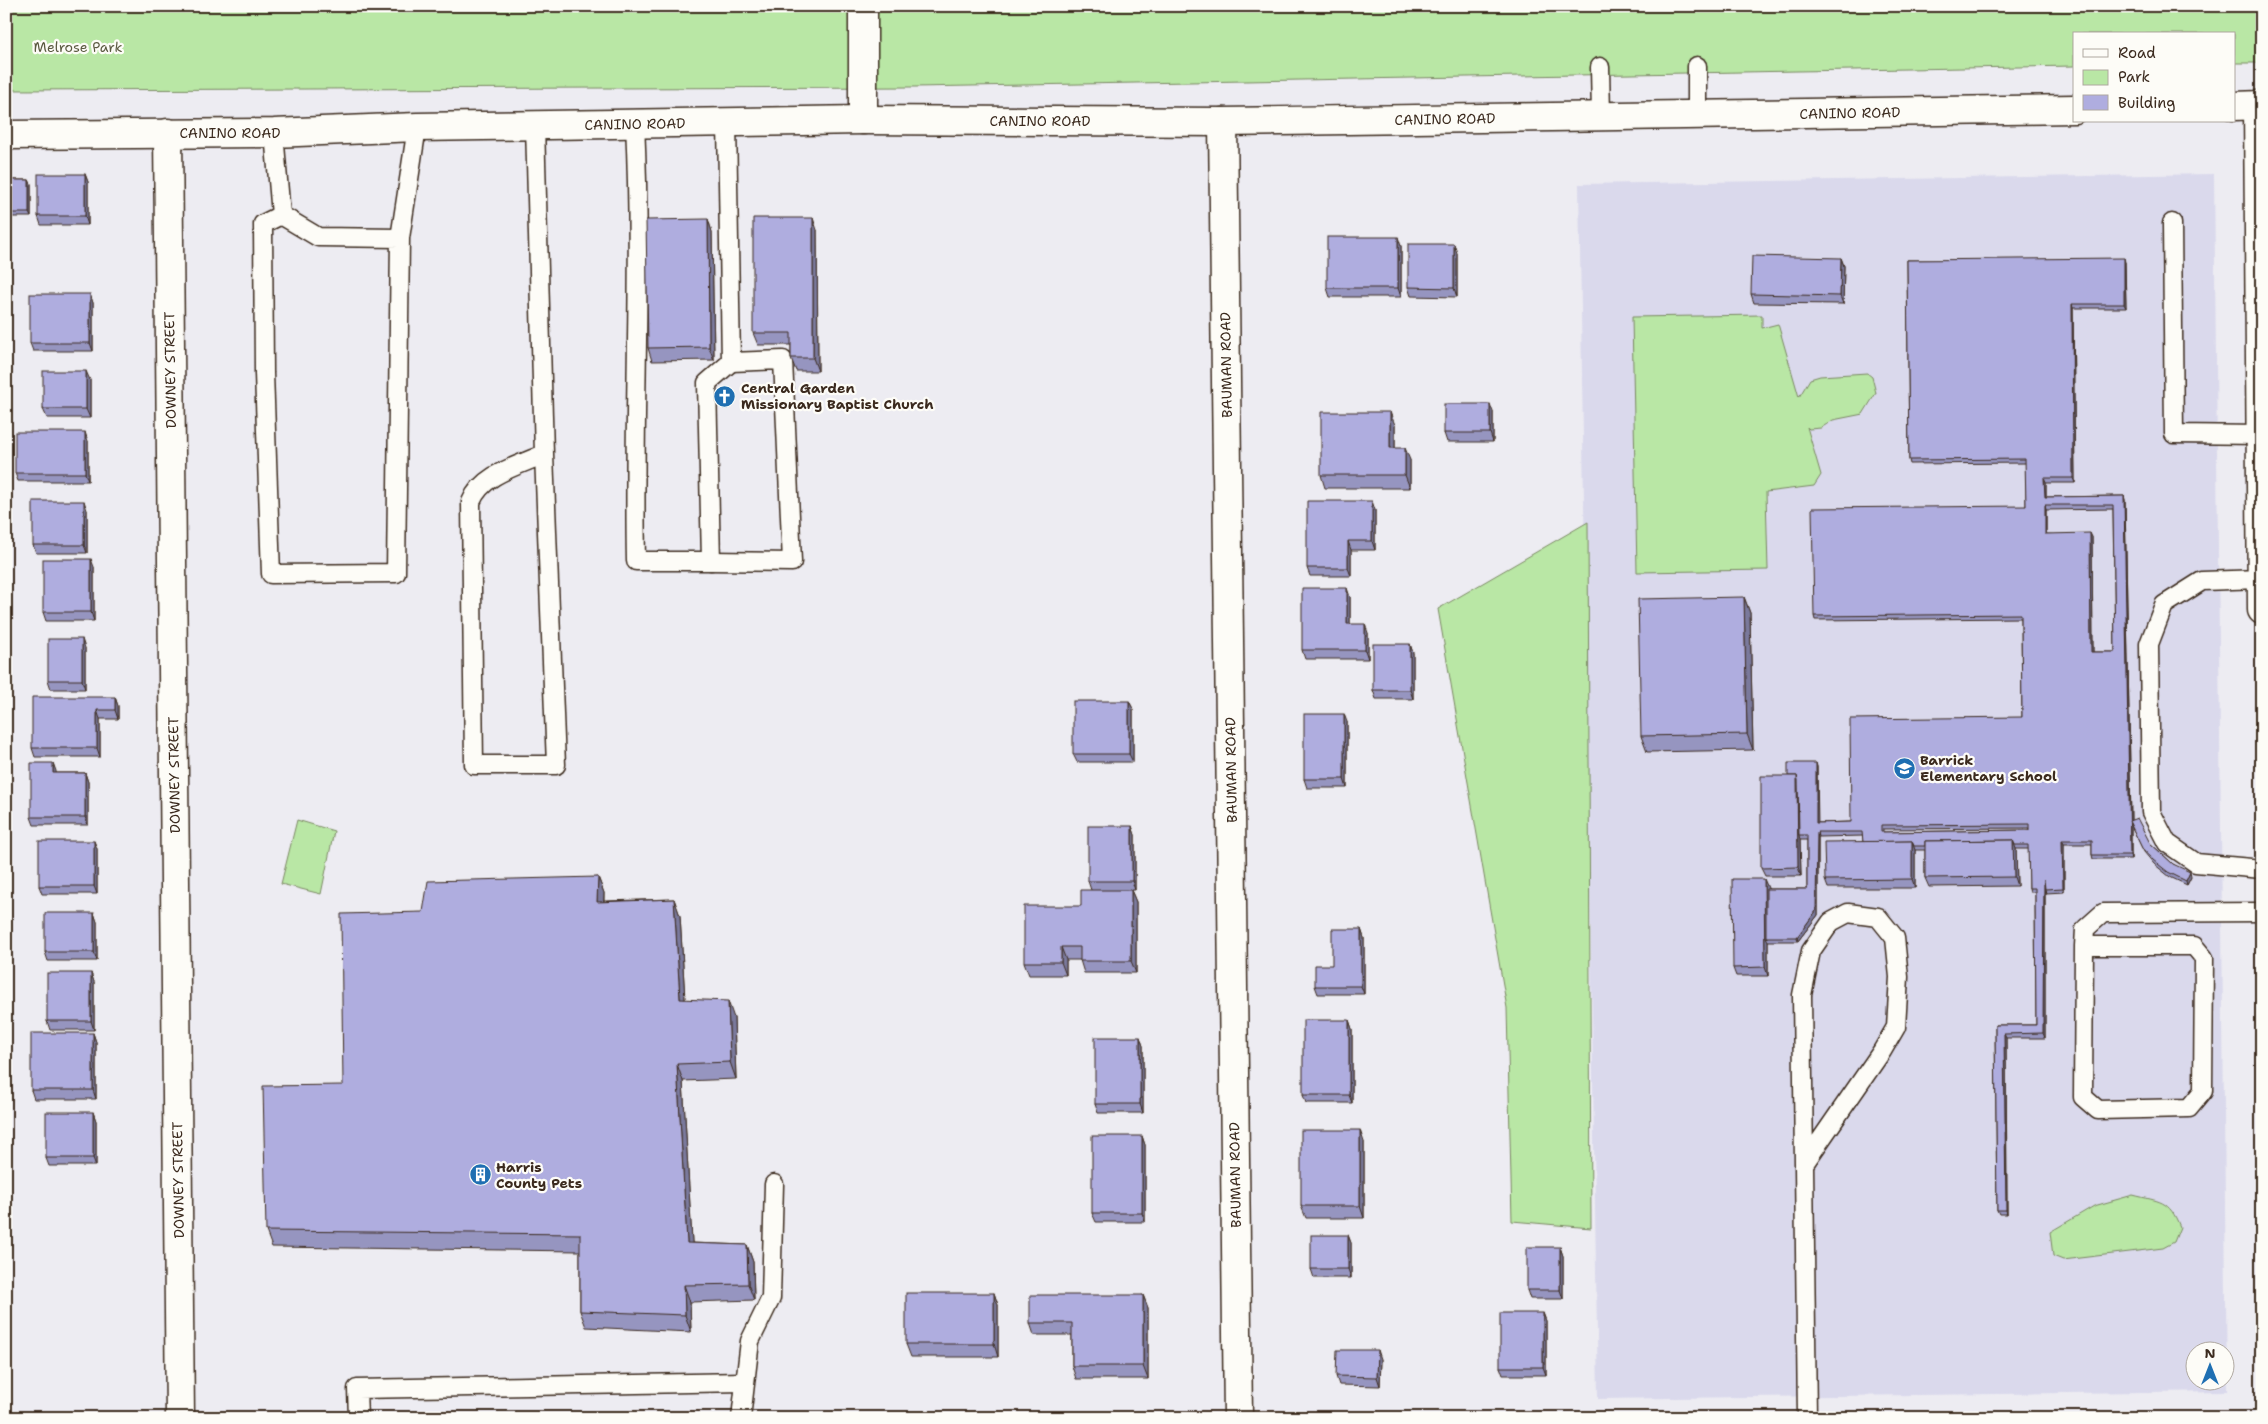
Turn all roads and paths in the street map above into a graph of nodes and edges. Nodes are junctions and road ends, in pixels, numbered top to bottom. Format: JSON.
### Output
{"nodes":[{"id":1,"x":864,"y":6,"type":"edge"},
{"id":2,"x":1697,"y":66,"type":"dead end"},
{"id":3,"x":1600,"y":67,"type":"dead end"},
{"id":4,"x":2251,"y":106,"type":"edge"},
{"id":5,"x":2073,"y":109,"type":"edge"},
{"id":6,"x":1697,"y":115,"type":"junction"},
{"id":7,"x":1601,"y":116,"type":"junction"},
{"id":8,"x":863,"y":120,"type":"junction"},
{"id":9,"x":727,"y":122,"type":"junction"},
{"id":10,"x":1223,"y":122,"type":"junction"},
{"id":11,"x":635,"y":124,"type":"junction"},
{"id":12,"x":535,"y":125,"type":"junction"},
{"id":13,"x":417,"y":127,"type":"junction"},
{"id":14,"x":168,"y":133,"type":"junction"},
{"id":15,"x":274,"y":133,"type":"junction"},
{"id":16,"x":6,"y":135,"type":"edge"},
{"id":17,"x":281,"y":215,"type":"junction"},
{"id":18,"x":2172,"y":223,"type":"dead end"},
{"id":19,"x":400,"y":238,"type":"junction"},
{"id":20,"x":2260,"y":336,"type":"edge"},
{"id":21,"x":731,"y":362,"type":"junction"},
{"id":22,"x":2261,"y":435,"type":"edge"},
{"id":23,"x":544,"y":454,"type":"junction"},
{"id":24,"x":711,"y":561,"type":"junction"},
{"id":25,"x":2261,"y":579,"type":"edge"},
{"id":26,"x":2262,"y":610,"type":"edge"},
{"id":27,"x":2262,"y":869,"type":"edge"},
{"id":28,"x":2262,"y":912,"type":"edge"},
{"id":29,"x":2084,"y":946,"type":"junction"},
{"id":30,"x":1804,"y":1164,"type":"junction"},
{"id":31,"x":774,"y":1184,"type":"dead end"},
{"id":32,"x":744,"y":1382,"type":"junction"},
{"id":33,"x":180,"y":1418,"type":"edge"},
{"id":34,"x":358,"y":1418,"type":"edge"},
{"id":35,"x":741,"y":1418,"type":"edge"},
{"id":36,"x":1238,"y":1418,"type":"edge"},
{"id":37,"x":1807,"y":1418,"type":"edge"}],
"edges":[{"from":1,"to":8,"type":"street"},
{"from":2,"to":6,"type":"lane"},
{"from":3,"to":7,"type":"lane"},
{"from":4,"to":20,"type":"street"},
{"from":5,"to":6,"type":"street","name":"CANINO ROAD"},
{"from":6,"to":7,"type":"street","name":"CANINO ROAD"},
{"from":7,"to":10,"type":"street","name":"CANINO ROAD"},
{"from":8,"to":9,"type":"street","name":"CANINO ROAD"},
{"from":8,"to":10,"type":"street","name":"CANINO ROAD"},
{"from":9,"to":11,"type":"street","name":"CANINO ROAD"},
{"from":9,"to":21,"type":"lane"},
{"from":10,"to":36,"type":"street","name":"BAUMAN ROAD"},
{"from":11,"to":12,"type":"street","name":"CANINO ROAD"},
{"from":11,"to":24,"type":"lane"},
{"from":12,"to":13,"type":"street","name":"CANINO ROAD"},
{"from":12,"to":23,"type":"lane"},
{"from":13,"to":15,"type":"street","name":"CANINO ROAD"},
{"from":13,"to":19,"type":"lane"},
{"from":14,"to":15,"type":"street","name":"CANINO ROAD"},
{"from":14,"to":16,"type":"street","name":"CANINO ROAD"},
{"from":14,"to":33,"type":"street","name":"DOWNEY STREET"},
{"from":15,"to":17,"type":"lane"},
{"from":17,"to":19,"type":"lane"},
{"from":17,"to":19,"type":"lane"},
{"from":18,"to":22,"type":"lane"},
{"from":20,"to":22,"type":"street"},
{"from":21,"to":24,"type":"lane"},
{"from":21,"to":24,"type":"lane"},
{"from":22,"to":25,"type":"street"},
{"from":23,"to":23,"type":"lane"},
{"from":25,"to":26,"type":"street"},
{"from":25,"to":27,"type":"lane"},
{"from":28,"to":29,"type":"lane"},
{"from":29,"to":29,"type":"lane"},
{"from":30,"to":30,"type":"lane"},
{"from":30,"to":37,"type":"lane"},
{"from":31,"to":32,"type":"lane"},
{"from":32,"to":34,"type":"lane"},
{"from":32,"to":35,"type":"lane"}]}
